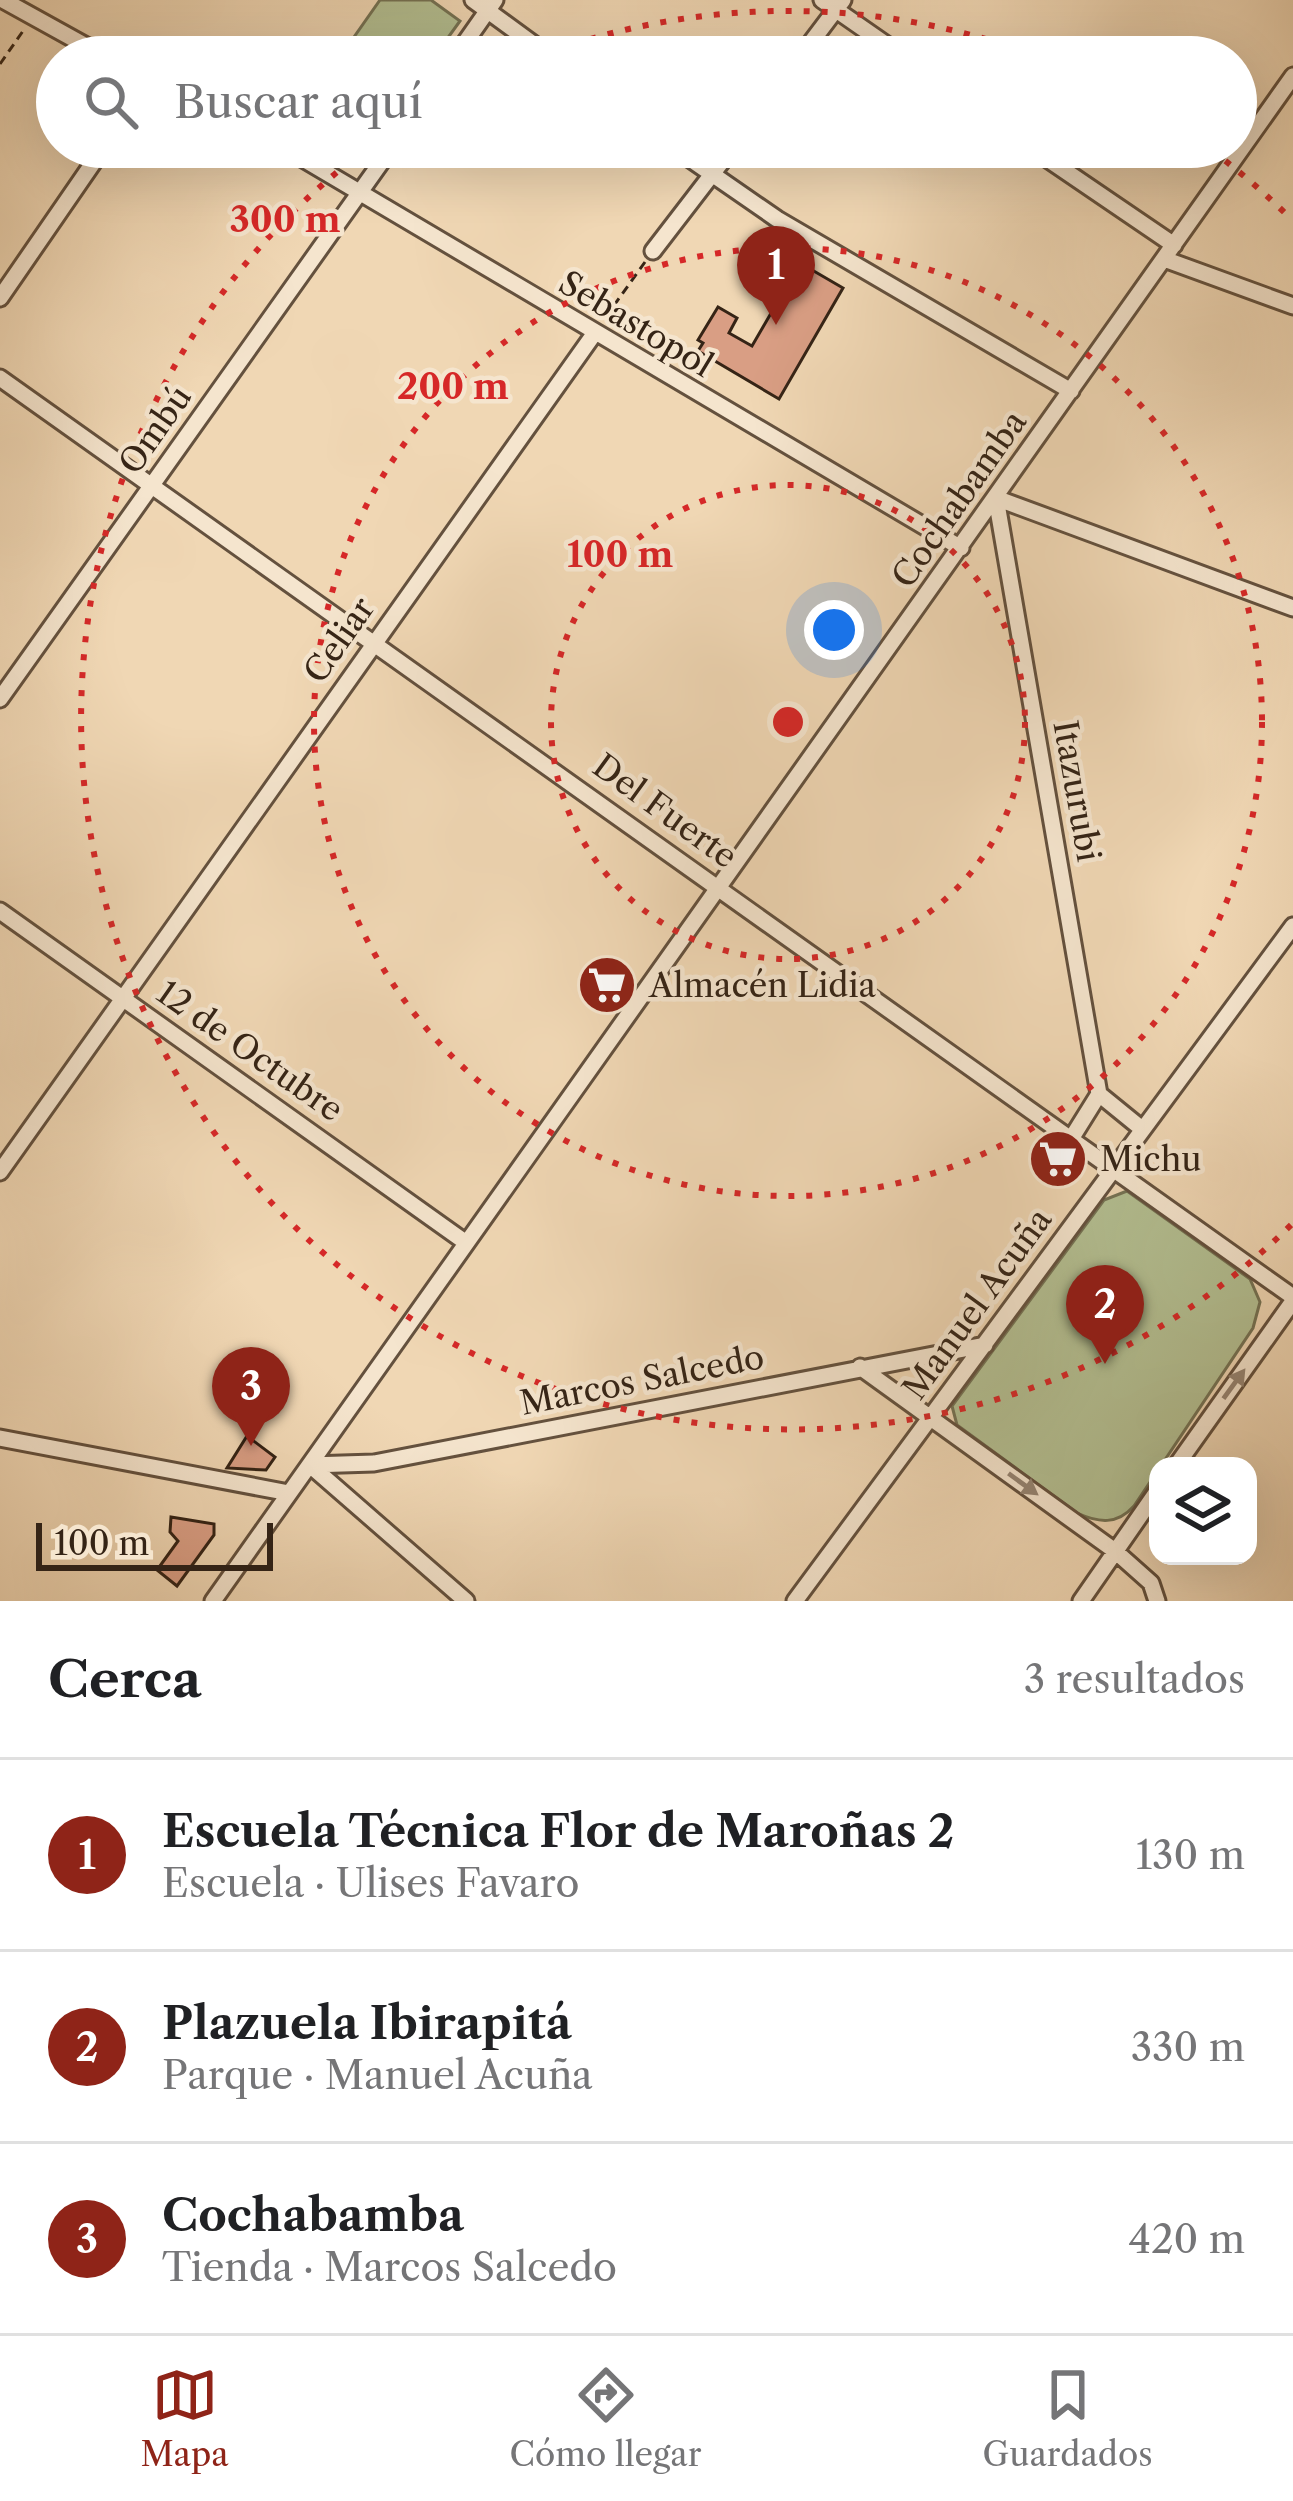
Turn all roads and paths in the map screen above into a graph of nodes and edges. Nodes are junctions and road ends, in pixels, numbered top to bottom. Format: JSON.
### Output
{"nodes":[{"id":1,"x":3,"y":0,"type":"edge"},
{"id":2,"x":473,"y":0,"type":"edge"},
{"id":3,"x":833,"y":3,"type":"edge"},
{"id":4,"x":492,"y":5,"type":"edge"},
{"id":5,"x":32,"y":17,"type":"junction"},
{"id":6,"x":67,"y":36,"type":"edge"},
{"id":7,"x":470,"y":36,"type":"edge"},
{"id":8,"x":527,"y":36,"type":"edge"},
{"id":9,"x":813,"y":36,"type":"edge"},
{"id":10,"x":876,"y":36,"type":"edge"},
{"id":11,"x":0,"y":64,"type":"edge"},
{"id":12,"x":1293,"y":76,"type":"edge"},
{"id":13,"x":1257,"y":127,"type":"edge"},
{"id":14,"x":90,"y":168,"type":"edge"},
{"id":15,"x":316,"y":168,"type":"edge"},
{"id":16,"x":378,"y":168,"type":"edge"},
{"id":17,"x":702,"y":168,"type":"edge"},
{"id":18,"x":717,"y":168,"type":"edge"},
{"id":19,"x":1058,"y":168,"type":"edge"},
{"id":20,"x":1228,"y":168,"type":"edge"},
{"id":21,"x":712,"y":175,"type":"junction"},
{"id":22,"x":359,"y":195,"type":"junction"},
{"id":23,"x":653,"y":251,"type":"joint"},
{"id":24,"x":1169,"y":252,"type":"junction"},
{"id":25,"x":0,"y":298,"type":"edge"},
{"id":26,"x":1293,"y":306,"type":"edge"},
{"id":27,"x":594,"y":334,"type":"junction"},
{"id":28,"x":0,"y":378,"type":"edge"},
{"id":29,"x":1071,"y":392,"type":"junction"},
{"id":30,"x":153,"y":484,"type":"junction"},
{"id":31,"x":996,"y":498,"type":"junction"},
{"id":32,"x":961,"y":548,"type":"junction"},
{"id":33,"x":1293,"y":608,"type":"edge"},
{"id":34,"x":375,"y":640,"type":"junction"},
{"id":35,"x":0,"y":699,"type":"edge"},
{"id":36,"x":722,"y":889,"type":"junction"},
{"id":37,"x":0,"y":911,"type":"edge"},
{"id":38,"x":1293,"y":926,"type":"edge"},
{"id":39,"x":123,"y":998,"type":"junction"},
{"id":40,"x":1099,"y":1094,"type":"junction"},
{"id":41,"x":1142,"y":1129,"type":"junction"},
{"id":42,"x":1071,"y":1138,"type":"junction"},
{"id":43,"x":1114,"y":1168,"type":"junction"},
{"id":44,"x":0,"y":1172,"type":"edge"},
{"id":45,"x":465,"y":1242,"type":"junction"},
{"id":46,"x":1293,"y":1299,"type":"edge"},
{"id":47,"x":985,"y":1345,"type":"junction"},
{"id":48,"x":860,"y":1367,"type":"junction"},
{"id":49,"x":931,"y":1418,"type":"junction"},
{"id":50,"x":0,"y":1438,"type":"edge"},
{"id":51,"x":1181,"y":1457,"type":"edge"},
{"id":52,"x":310,"y":1465,"type":"junction"},
{"id":53,"x":289,"y":1492,"type":"junction"},
{"id":54,"x":1149,"y":1503,"type":"edge"},
{"id":55,"x":1115,"y":1551,"type":"junction"},
{"id":56,"x":213,"y":1601,"type":"edge"},
{"id":57,"x":466,"y":1601,"type":"edge"},
{"id":58,"x":795,"y":1601,"type":"edge"},
{"id":59,"x":1081,"y":1601,"type":"edge"},
{"id":60,"x":1156,"y":1601,"type":"edge"}],
"edges":[{"from":1,"to":5,"type":"street"},
{"from":2,"to":4,"type":"street"},
{"from":3,"to":9,"type":"street"},
{"from":3,"to":10,"type":"street"},
{"from":4,"to":7,"type":"street"},
{"from":4,"to":8,"type":"street"},
{"from":5,"to":6,"type":"street"},
{"from":5,"to":11,"type":"path"},
{"from":12,"to":13,"type":"street","name":"Cochabamba"},
{"from":14,"to":25,"type":"street"},
{"from":15,"to":22,"type":"street","name":"Sebastopol"},
{"from":16,"to":22,"type":"street","name":"Ombú"},
{"from":17,"to":21,"type":"street"},
{"from":18,"to":21,"type":"street"},
{"from":19,"to":24,"type":"street"},
{"from":20,"to":24,"type":"street","name":"Cochabamba"},
{"from":21,"to":23,"type":"street"},
{"from":21,"to":29,"type":"street"},
{"from":22,"to":27,"type":"street","name":"Sebastopol"},
{"from":22,"to":30,"type":"street","name":"Ombú"},
{"from":23,"to":27,"type":"path"},
{"from":24,"to":26,"type":"street"},
{"from":24,"to":29,"type":"street","name":"Cochabamba"},
{"from":27,"to":32,"type":"street","name":"Sebastopol"},
{"from":27,"to":34,"type":"street","name":"Celiar"},
{"from":28,"to":30,"type":"street","name":"Del Fuerte"},
{"from":29,"to":31,"type":"street","name":"Cochabamba"},
{"from":30,"to":34,"type":"street","name":"Del Fuerte"},
{"from":30,"to":35,"type":"street","name":"Ombú"},
{"from":31,"to":32,"type":"street","name":"Cochabamba"},
{"from":31,"to":33,"type":"street"},
{"from":31,"to":40,"type":"street","name":"Itazurubi"},
{"from":32,"to":36,"type":"street","name":"Cochabamba"},
{"from":34,"to":36,"type":"street","name":"Del Fuerte"},
{"from":34,"to":39,"type":"street","name":"Celiar"},
{"from":36,"to":42,"type":"street","name":"Del Fuerte"},
{"from":36,"to":45,"type":"street","name":"Cochabamba"},
{"from":37,"to":39,"type":"street","name":"12 de Octubre"},
{"from":38,"to":41,"type":"street","name":"Manuel Acuña"},
{"from":39,"to":44,"type":"street","name":"Celiar"},
{"from":39,"to":45,"type":"street","name":"12 de Octubre"},
{"from":40,"to":41,"type":"street"},
{"from":40,"to":42,"type":"street"},
{"from":41,"to":43,"type":"street","name":"Manuel Acuña"},
{"from":42,"to":43,"type":"street","name":"Del Fuerte"},
{"from":43,"to":46,"type":"street","name":"Del Fuerte"},
{"from":43,"to":47,"type":"street","name":"Manuel Acuña"},
{"from":45,"to":52,"type":"street","name":"Cochabamba"},
{"from":51,"to":46,"type":"street","one_way":true},
{"from":47,"to":48,"type":"street","name":"Marcos Salcedo"},
{"from":47,"to":49,"type":"street","name":"Manuel Acuña"},
{"from":48,"to":49,"type":"street"},
{"from":48,"to":52,"type":"street","name":"Marcos Salcedo"},
{"from":49,"to":55,"type":"street","one_way":true},
{"from":49,"to":58,"type":"street","name":"Manuel Acuña"},
{"from":50,"to":53,"type":"street"},
{"from":52,"to":53,"type":"street","name":"Cochabamba"},
{"from":52,"to":57,"type":"street"},
{"from":53,"to":56,"type":"street","name":"Cochabamba"},
{"from":54,"to":55,"type":"street"},
{"from":55,"to":59,"type":"street"},
{"from":55,"to":60,"type":"street"}]}
